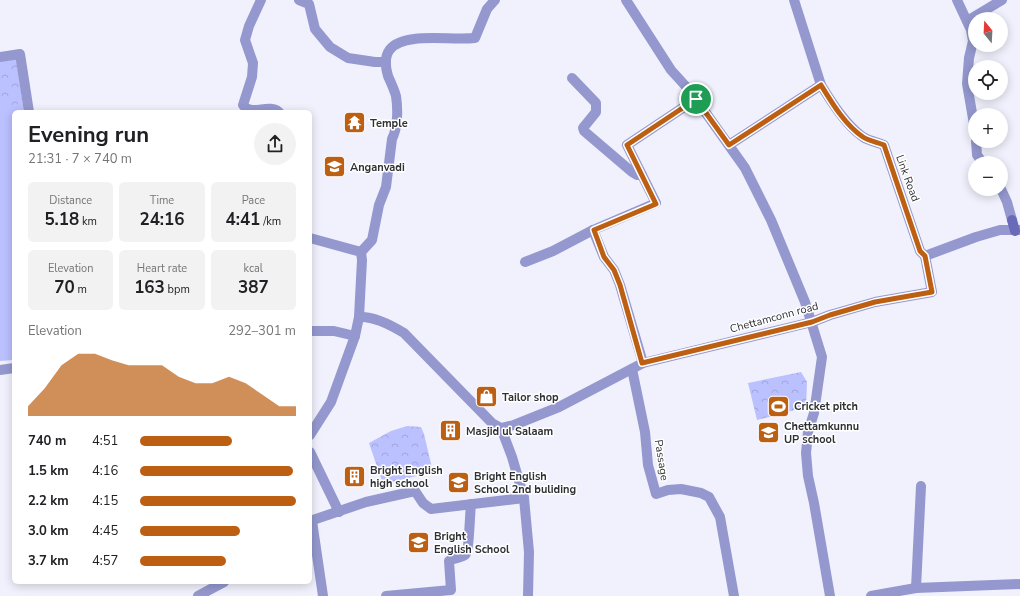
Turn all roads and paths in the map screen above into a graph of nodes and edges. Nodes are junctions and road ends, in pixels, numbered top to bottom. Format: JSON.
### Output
{"nodes":[{"id":1,"x":261,"y":0,"type":"edge"},
{"id":2,"x":299,"y":0,"type":"edge"},
{"id":3,"x":495,"y":0,"type":"edge"},
{"id":4,"x":626,"y":0,"type":"edge"},
{"id":5,"x":794,"y":0,"type":"edge"},
{"id":6,"x":957,"y":0,"type":"edge"},
{"id":7,"x":1002,"y":0,"type":"edge"},
{"id":8,"x":967,"y":21,"type":"junction"},
{"id":9,"x":0,"y":57,"type":"edge"},
{"id":10,"x":386,"y":62,"type":"junction"},
{"id":11,"x":572,"y":78,"type":"dead end"},
{"id":12,"x":821,"y":85,"type":"junction"},
{"id":13,"x":696,"y":99,"type":"junction"},
{"id":14,"x":971,"y":108,"type":"edge"},
{"id":15,"x":29,"y":110,"type":"edge"},
{"id":16,"x":253,"y":110,"type":"edge"},
{"id":17,"x":253,"y":110,"type":"edge"},
{"id":18,"x":275,"y":110,"type":"edge"},
{"id":19,"x":729,"y":145,"type":"junction"},
{"id":20,"x":642,"y":175,"type":"junction"},
{"id":21,"x":1004,"y":196,"type":"edge"},
{"id":22,"x":594,"y":230,"type":"junction"},
{"id":23,"x":1017,"y":230,"type":"edge"},
{"id":24,"x":312,"y":239,"type":"edge"},
{"id":25,"x":362,"y":252,"type":"junction"},
{"id":26,"x":925,"y":256,"type":"junction"},
{"id":27,"x":525,"y":262,"type":"dead end"},
{"id":28,"x":359,"y":317,"type":"junction"},
{"id":29,"x":812,"y":322,"type":"junction"},
{"id":30,"x":312,"y":331,"type":"edge"},
{"id":31,"x":354,"y":336,"type":"junction"},
{"id":32,"x":642,"y":363,"type":"junction"},
{"id":33,"x":12,"y":368,"type":"edge"},
{"id":34,"x":632,"y":369,"type":"junction"},
{"id":35,"x":0,"y":370,"type":"edge"},
{"id":36,"x":501,"y":428,"type":"junction"},
{"id":37,"x":312,"y":432,"type":"edge"},
{"id":38,"x":312,"y":456,"type":"edge"},
{"id":39,"x":920,"y":486,"type":"dead end"},
{"id":40,"x":524,"y":498,"type":"junction"},
{"id":41,"x":471,"y":504,"type":"junction"},
{"id":42,"x":339,"y":512,"type":"junction"},
{"id":43,"x":312,"y":521,"type":"edge"},
{"id":44,"x":312,"y":527,"type":"edge"},
{"id":45,"x":220,"y":584,"type":"edge"},
{"id":46,"x":1020,"y":584,"type":"edge"},
{"id":47,"x":916,"y":588,"type":"junction"},
{"id":48,"x":198,"y":596,"type":"edge"},
{"id":49,"x":323,"y":596,"type":"edge"},
{"id":50,"x":386,"y":596,"type":"edge"},
{"id":51,"x":528,"y":596,"type":"edge"},
{"id":52,"x":734,"y":596,"type":"edge"},
{"id":53,"x":830,"y":596,"type":"edge"},
{"id":54,"x":871,"y":596,"type":"edge"}],
"edges":[{"from":1,"to":17,"type":"street"},
{"from":2,"to":10,"type":"street"},
{"from":3,"to":10,"type":"street"},
{"from":4,"to":13,"type":"street"},
{"from":5,"to":12,"type":"street","name":"Link Road"},
{"from":6,"to":8,"type":"street"},
{"from":7,"to":8,"type":"street"},
{"from":8,"to":14,"type":"street"},
{"from":9,"to":15,"type":"street"},
{"from":10,"to":25,"type":"street"},
{"from":11,"to":20,"type":"street"},
{"from":12,"to":19,"type":"street"},
{"from":12,"to":26,"type":"street","name":"Link Road"},
{"from":13,"to":19,"type":"street"},
{"from":13,"to":20,"type":"street"},
{"from":16,"to":18,"type":"street"},
{"from":19,"to":29,"type":"street"},
{"from":20,"to":22,"type":"street"},
{"from":21,"to":23,"type":"street"},
{"from":22,"to":27,"type":"street"},
{"from":22,"to":32,"type":"street"},
{"from":23,"to":26,"type":"street"},
{"from":24,"to":25,"type":"street"},
{"from":25,"to":28,"type":"street"},
{"from":26,"to":29,"type":"street","name":"Chettamconn road"},
{"from":28,"to":31,"type":"street"},
{"from":28,"to":36,"type":"street"},
{"from":29,"to":32,"type":"street","name":"Chettamconn road"},
{"from":29,"to":53,"type":"street"},
{"from":30,"to":31,"type":"street"},
{"from":31,"to":37,"type":"street"},
{"from":32,"to":34,"type":"street","name":"Chettamconn road"},
{"from":33,"to":35,"type":"street"},
{"from":34,"to":36,"type":"street","name":"Chettamconn road"},
{"from":34,"to":52,"type":"street","name":"Passage"},
{"from":36,"to":40,"type":"street"},
{"from":38,"to":42,"type":"street"},
{"from":39,"to":47,"type":"street"},
{"from":40,"to":41,"type":"street"},
{"from":40,"to":51,"type":"street"},
{"from":41,"to":42,"type":"street"},
{"from":41,"to":50,"type":"street"},
{"from":42,"to":43,"type":"street"},
{"from":44,"to":49,"type":"street"},
{"from":45,"to":48,"type":"street"},
{"from":46,"to":47,"type":"street"},
{"from":47,"to":54,"type":"street"}]}
